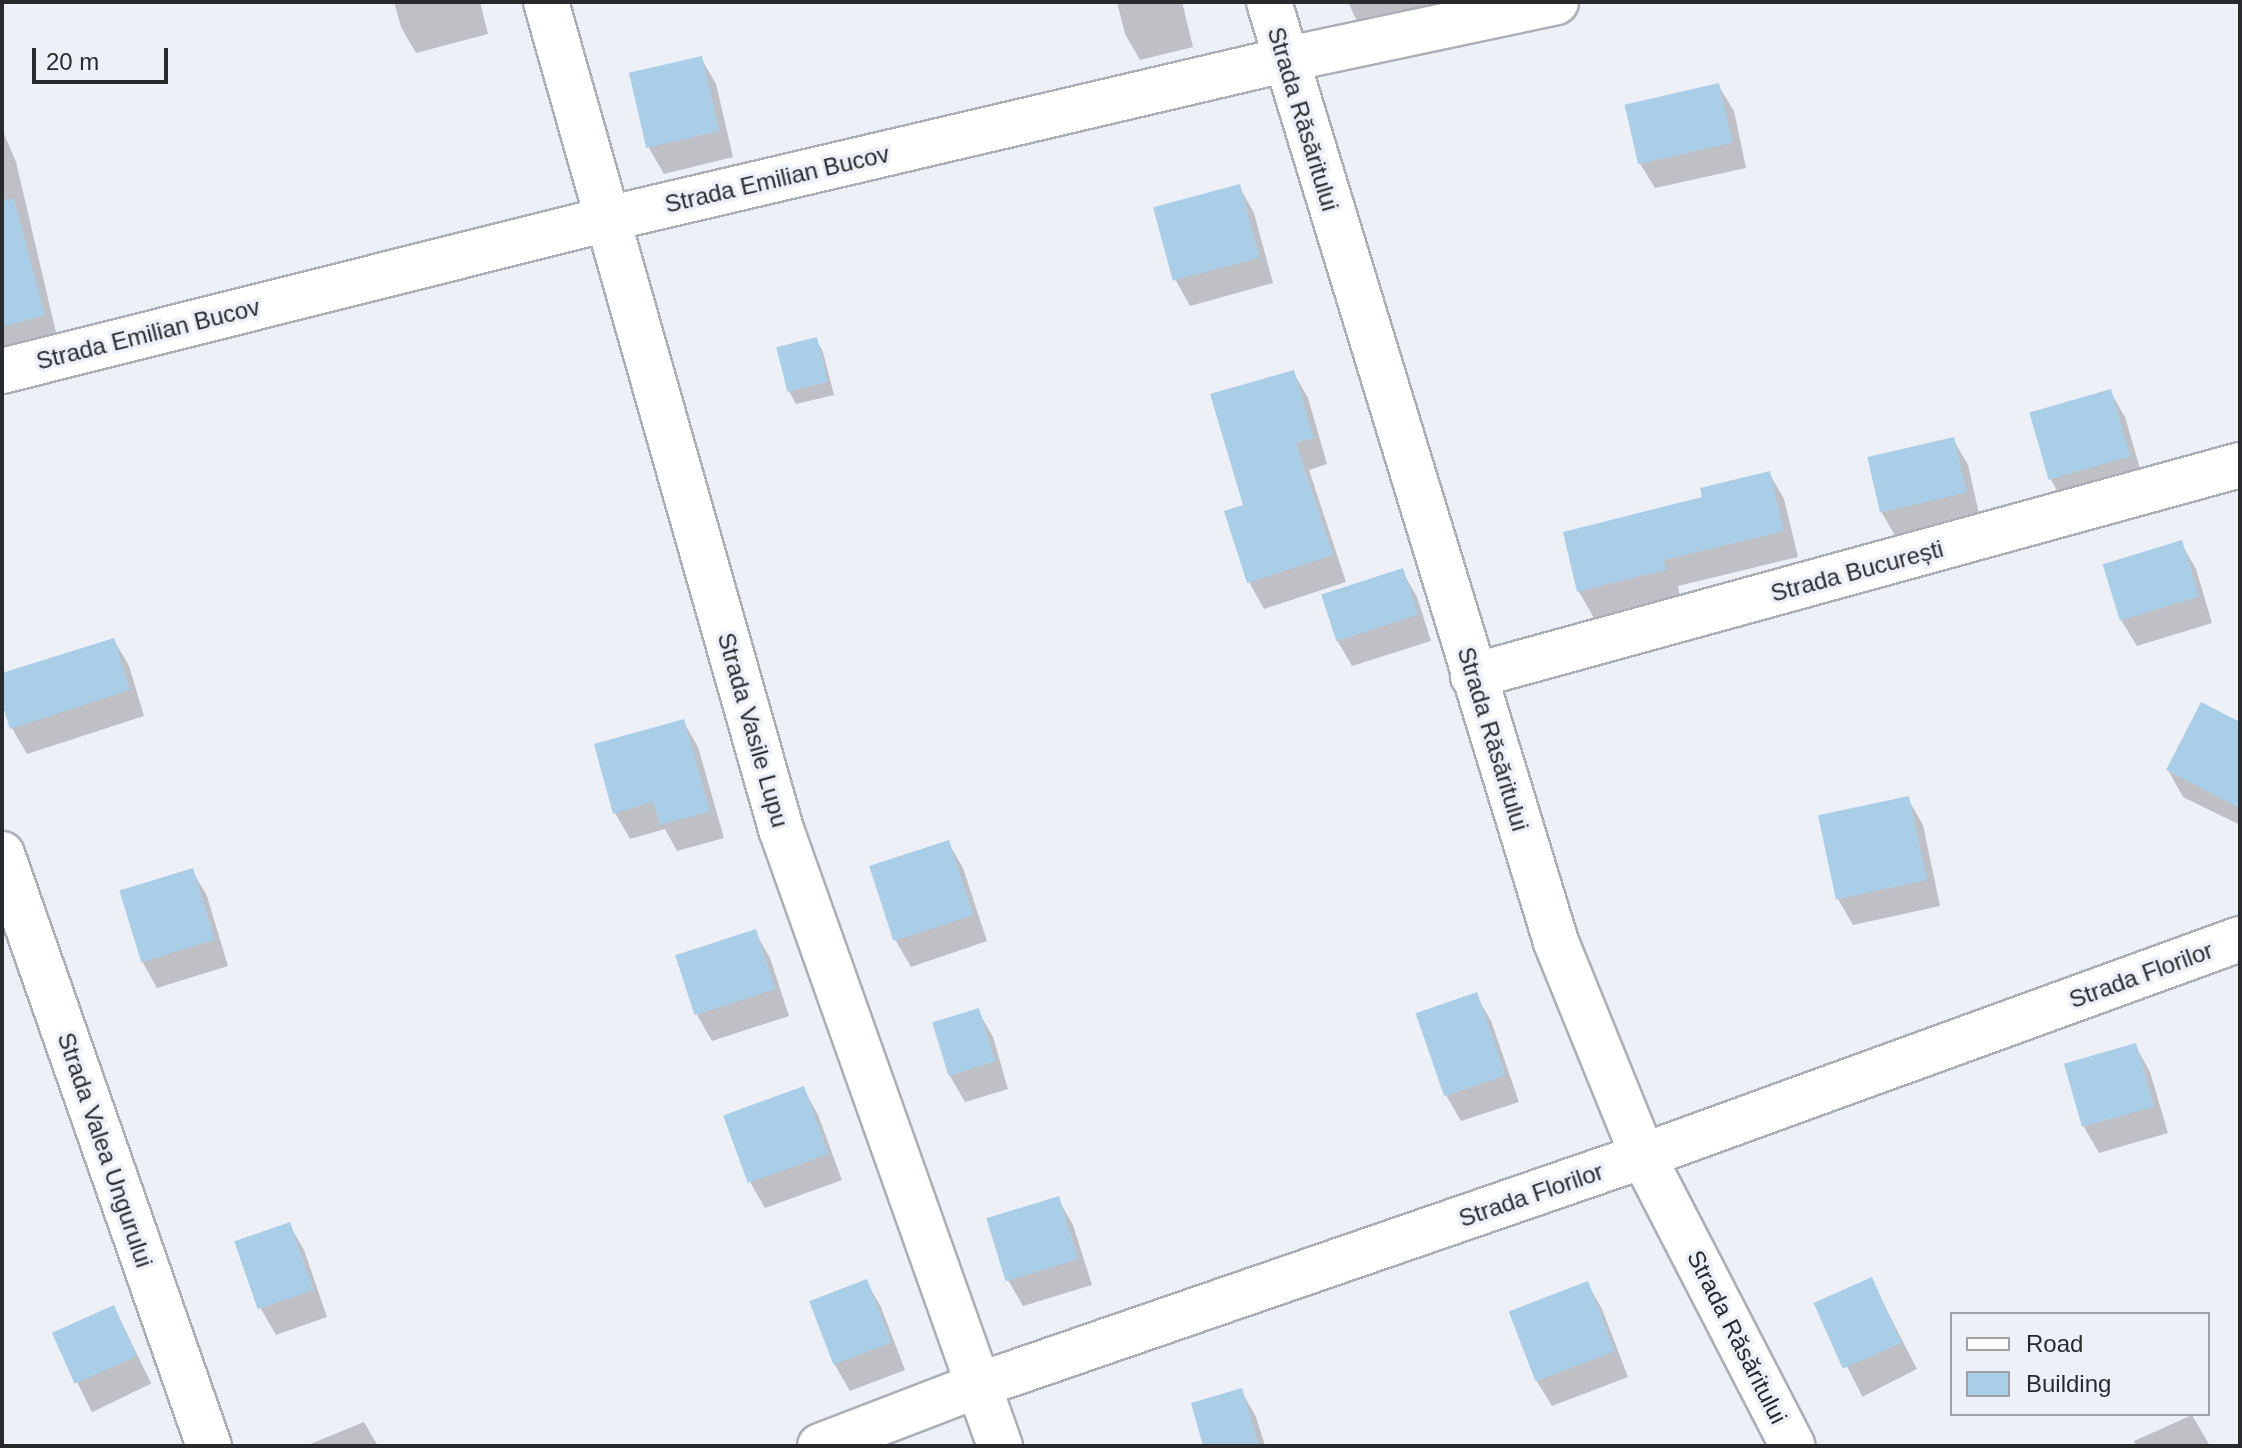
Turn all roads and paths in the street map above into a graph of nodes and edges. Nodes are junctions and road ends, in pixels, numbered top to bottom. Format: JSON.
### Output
{"nodes":[{"id":1,"x":546,"y":2,"type":"edge"},
{"id":2,"x":1269,"y":2,"type":"edge"},
{"id":3,"x":1556,"y":2,"type":"edge"},
{"id":4,"x":1284,"y":60,"type":"junction"},
{"id":5,"x":607,"y":219,"type":"junction"},
{"id":6,"x":2,"y":371,"type":"edge"},
{"id":7,"x":2240,"y":465,"type":"edge"},
{"id":8,"x":1473,"y":676,"type":"junction"},
{"id":9,"x":2,"y":854,"type":"edge"},
{"id":10,"x":2240,"y":939,"type":"edge"},
{"id":11,"x":1643,"y":1156,"type":"junction"},
{"id":12,"x":979,"y":1385,"type":"junction"},
{"id":13,"x":209,"y":1446,"type":"edge"},
{"id":14,"x":820,"y":1446,"type":"edge"},
{"id":15,"x":1000,"y":1446,"type":"edge"},
{"id":16,"x":1793,"y":1446,"type":"edge"}],
"edges":[{"from":1,"to":5,"type":"street","name":"Strada Vasile Lupu"},
{"from":2,"to":4,"type":"street","name":"Strada Răsăritului"},
{"from":3,"to":4,"type":"street","name":"Strada Emilian Bucov"},
{"from":4,"to":5,"type":"street","name":"Strada Emilian Bucov"},
{"from":4,"to":8,"type":"street","name":"Strada Răsăritului"},
{"from":5,"to":6,"type":"street","name":"Strada Emilian Bucov"},
{"from":5,"to":12,"type":"street","name":"Strada Vasile Lupu"},
{"from":7,"to":8,"type":"street","name":"Strada București"},
{"from":8,"to":11,"type":"street","name":"Strada Răsăritului"},
{"from":9,"to":13,"type":"street","name":"Strada Valea Ungurului"},
{"from":10,"to":11,"type":"street","name":"Strada Florilor"},
{"from":11,"to":12,"type":"street","name":"Strada Florilor"},
{"from":11,"to":16,"type":"street","name":"Strada Răsăritului"},
{"from":12,"to":14,"type":"street","name":"Strada Florilor"},
{"from":12,"to":15,"type":"street","name":"Strada Vasile Lupu"}]}
